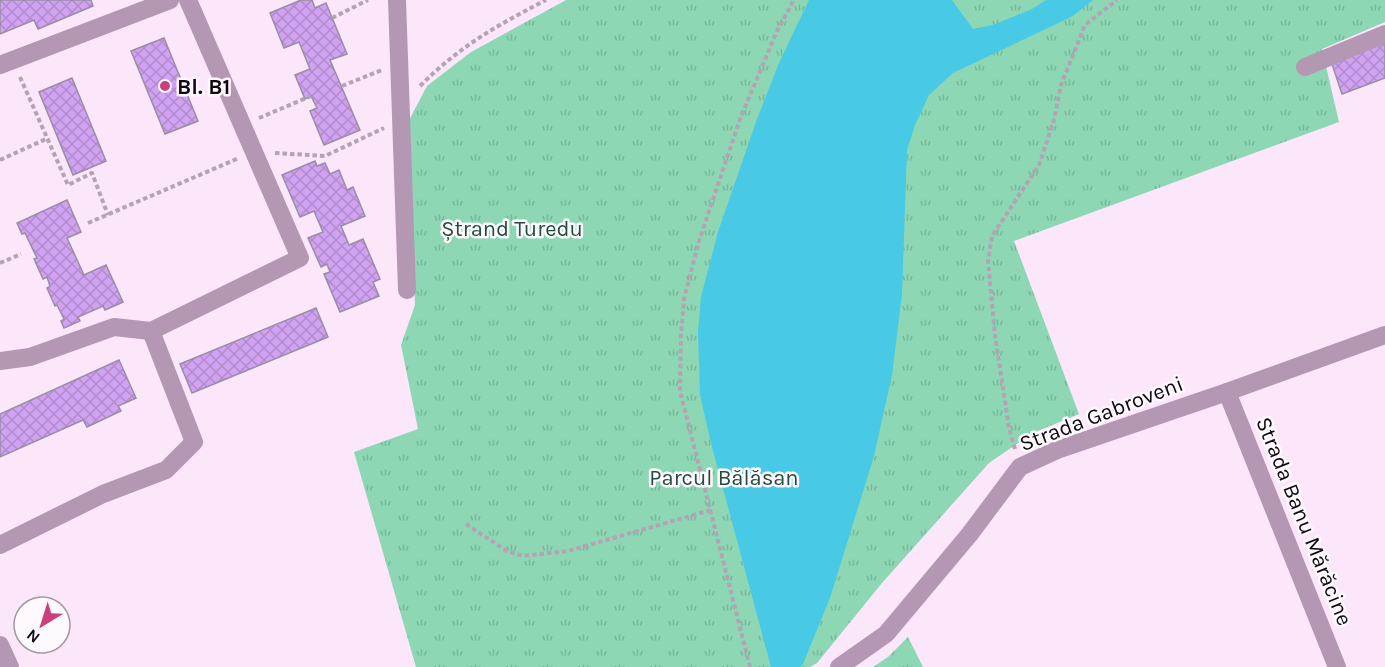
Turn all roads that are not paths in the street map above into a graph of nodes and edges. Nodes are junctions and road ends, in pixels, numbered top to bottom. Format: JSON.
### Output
{"nodes":[{"id":1,"x":170,"y":0,"type":"edge"},
{"id":2,"x":188,"y":0,"type":"edge"},
{"id":3,"x":397,"y":0,"type":"edge"},
{"id":4,"x":1385,"y":34,"type":"edge"},
{"id":5,"x":6,"y":62,"type":"edge"},
{"id":6,"x":1305,"y":67,"type":"dead end"},
{"id":7,"x":407,"y":290,"type":"dead end"},
{"id":8,"x":151,"y":331,"type":"junction"},
{"id":9,"x":1385,"y":335,"type":"edge"},
{"id":10,"x":0,"y":361,"type":"edge"},
{"id":11,"x":1227,"y":392,"type":"junction"},
{"id":12,"x":0,"y":545,"type":"edge"},
{"id":13,"x":0,"y":645,"type":"edge"},
{"id":14,"x":10,"y":667,"type":"edge"},
{"id":15,"x":839,"y":667,"type":"edge"},
{"id":16,"x":1337,"y":667,"type":"edge"}],
"edges":[{"from":1,"to":5,"type":"street"},
{"from":2,"to":8,"type":"street"},
{"from":3,"to":7,"type":"street"},
{"from":4,"to":6,"type":"street"},
{"from":8,"to":10,"type":"street"},
{"from":8,"to":12,"type":"street"},
{"from":9,"to":11,"type":"street","name":"Strada Gabroveni"},
{"from":11,"to":15,"type":"street","name":"Strada Gabroveni"},
{"from":11,"to":16,"type":"street","name":"Strada Banu Mărăcine"},
{"from":13,"to":14,"type":"street"}]}
